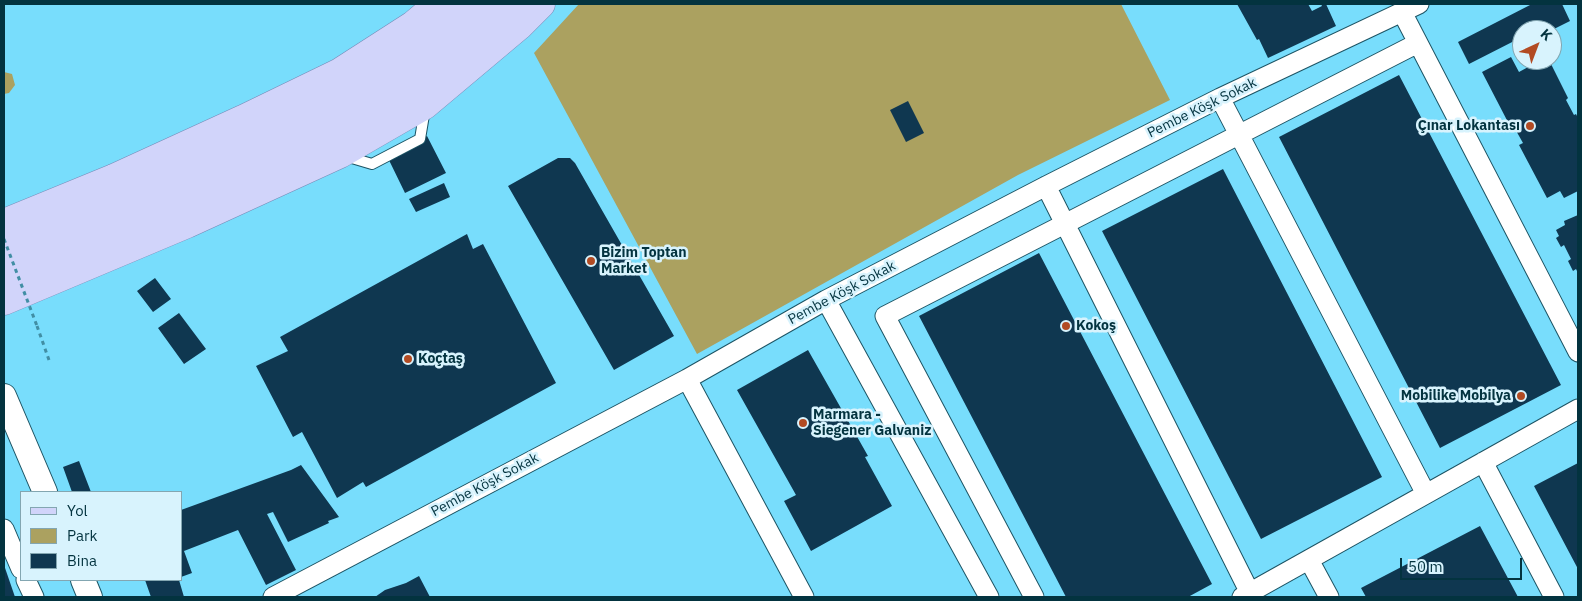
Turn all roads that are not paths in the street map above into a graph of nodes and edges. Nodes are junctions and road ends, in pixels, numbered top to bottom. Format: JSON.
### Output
{"nodes":[{"id":1,"x":438,"y":4,"type":"edge"},
{"id":2,"x":472,"y":4,"type":"edge"},
{"id":3,"x":508,"y":4,"type":"edge"},
{"id":4,"x":541,"y":4,"type":"edge"},
{"id":5,"x":1410,"y":8,"type":"edge"},
{"id":6,"x":1418,"y":43,"type":"junction"},
{"id":7,"x":1220,"y":98,"type":"junction"},
{"id":8,"x":243,"y":119,"type":"junction"},
{"id":9,"x":214,"y":122,"type":"dead end"},
{"id":10,"x":1239,"y":135,"type":"junction"},
{"id":11,"x":143,"y":152,"type":"dead end"},
{"id":12,"x":246,"y":156,"type":"junction"},
{"id":13,"x":114,"y":178,"type":"junction"},
{"id":14,"x":1046,"y":186,"type":"junction"},
{"id":15,"x":4,"y":223,"type":"edge"},
{"id":16,"x":1065,"y":224,"type":"junction"},
{"id":17,"x":4,"y":246,"type":"edge"},
{"id":18,"x":4,"y":272,"type":"edge"},
{"id":19,"x":826,"y":300,"type":"junction"},
{"id":20,"x":4,"y":301,"type":"edge"},
{"id":21,"x":1578,"y":352,"type":"edge"},
{"id":22,"x":687,"y":379,"type":"junction"},
{"id":23,"x":4,"y":396,"type":"edge"},
{"id":24,"x":1578,"y":409,"type":"edge"},
{"id":25,"x":1483,"y":462,"type":"junction"},
{"id":26,"x":45,"y":491,"type":"edge"},
{"id":27,"x":1426,"y":494,"type":"junction"},
{"id":28,"x":4,"y":529,"type":"edge"},
{"id":29,"x":1309,"y":560,"type":"junction"},
{"id":30,"x":20,"y":567,"type":"edge"},
{"id":31,"x":26,"y":581,"type":"edge"},
{"id":32,"x":83,"y":581,"type":"edge"},
{"id":33,"x":301,"y":590,"type":"edge"},
{"id":34,"x":1246,"y":595,"type":"edge"},
{"id":35,"x":34,"y":597,"type":"edge"},
{"id":36,"x":90,"y":597,"type":"edge"},
{"id":37,"x":273,"y":597,"type":"edge"},
{"id":38,"x":804,"y":597,"type":"edge"},
{"id":39,"x":989,"y":597,"type":"edge"},
{"id":40,"x":1034,"y":597,"type":"edge"},
{"id":41,"x":1329,"y":597,"type":"edge"},
{"id":42,"x":1554,"y":597,"type":"edge"}],
"edges":[{"from":1,"to":8,"type":"main road"},
{"from":2,"to":12,"type":"main road"},
{"from":3,"to":12,"type":"main road"},
{"from":4,"to":20,"type":"main road"},
{"from":5,"to":6,"type":"street"},
{"from":5,"to":7,"type":"street","name":"Pembe Köşk Sokak"},
{"from":6,"to":10,"type":"street"},
{"from":6,"to":21,"type":"street"},
{"from":7,"to":10,"type":"street"},
{"from":7,"to":14,"type":"street","name":"Pembe Köşk Sokak"},
{"from":8,"to":9,"type":"lane"},
{"from":8,"to":13,"type":"main road"},
{"from":10,"to":16,"type":"street"},
{"from":10,"to":27,"type":"street"},
{"from":11,"to":13,"type":"lane"},
{"from":12,"to":17,"type":"main road"},
{"from":12,"to":18,"type":"main road"},
{"from":13,"to":15,"type":"main road"},
{"from":14,"to":16,"type":"street"},
{"from":14,"to":19,"type":"street","name":"Pembe Köşk Sokak"},
{"from":16,"to":34,"type":"street"},
{"from":16,"to":40,"type":"street"},
{"from":19,"to":22,"type":"street","name":"Pembe Köşk Sokak"},
{"from":19,"to":39,"type":"street"},
{"from":22,"to":33,"type":"street","name":"Pembe Köşk Sokak"},
{"from":22,"to":38,"type":"street"},
{"from":23,"to":26,"type":"street"},
{"from":24,"to":25,"type":"street"},
{"from":25,"to":27,"type":"street"},
{"from":25,"to":42,"type":"street"},
{"from":27,"to":29,"type":"street"},
{"from":28,"to":30,"type":"street"},
{"from":29,"to":34,"type":"street"},
{"from":29,"to":41,"type":"street"},
{"from":31,"to":35,"type":"street"},
{"from":32,"to":36,"type":"street"},
{"from":33,"to":37,"type":"street","name":"Pembe Köşk Sokak"}]}
